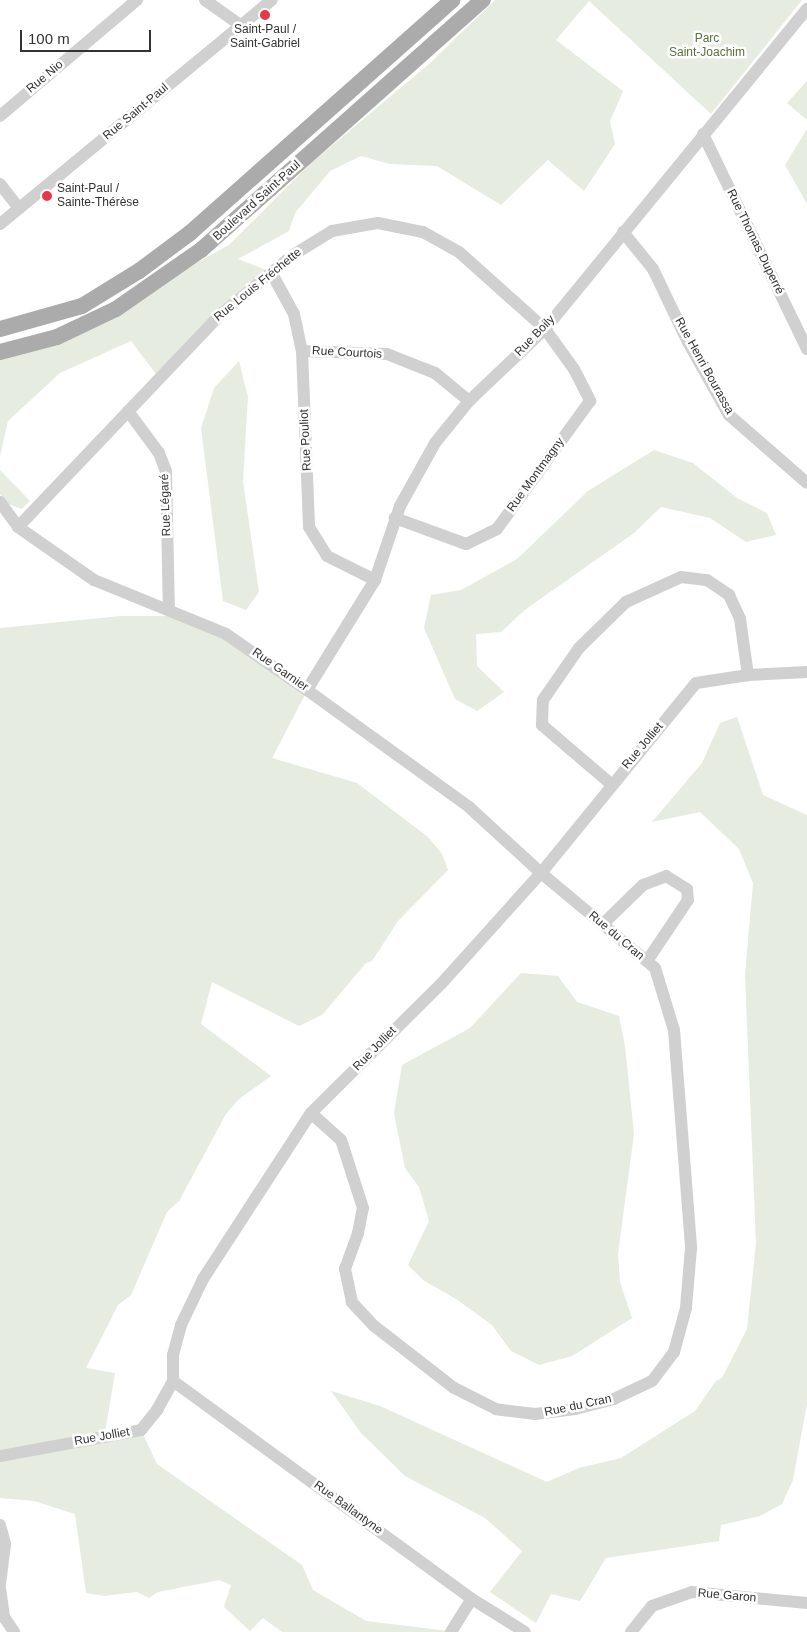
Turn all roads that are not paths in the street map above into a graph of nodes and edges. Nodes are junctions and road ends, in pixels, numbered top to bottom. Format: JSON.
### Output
{"nodes":[{"id":1,"x":137,"y":0,"type":"edge"},
{"id":2,"x":205,"y":0,"type":"edge"},
{"id":3,"x":272,"y":0,"type":"edge"},
{"id":4,"x":452,"y":0,"type":"edge"},
{"id":5,"x":483,"y":0,"type":"edge"},
{"id":6,"x":807,"y":9,"type":"edge"},
{"id":7,"x":240,"y":25,"type":"junction"},
{"id":8,"x":0,"y":116,"type":"edge"},
{"id":9,"x":703,"y":134,"type":"junction"},
{"id":10,"x":0,"y":184,"type":"edge"},
{"id":11,"x":19,"y":208,"type":"junction"},
{"id":12,"x":0,"y":224,"type":"edge"},
{"id":13,"x":622,"y":232,"type":"junction"},
{"id":14,"x":271,"y":272,"type":"junction"},
{"id":15,"x":0,"y":329,"type":"edge"},
{"id":16,"x":545,"y":329,"type":"junction"},
{"id":17,"x":807,"y":349,"type":"edge"},
{"id":18,"x":302,"y":350,"type":"junction"},
{"id":19,"x":0,"y":352,"type":"edge"},
{"id":20,"x":469,"y":402,"type":"junction"},
{"id":21,"x":128,"y":411,"type":"junction"},
{"id":22,"x":807,"y":483,"type":"edge"},
{"id":23,"x":0,"y":502,"type":"edge"},
{"id":24,"x":395,"y":518,"type":"junction"},
{"id":25,"x":18,"y":527,"type":"junction"},
{"id":26,"x":375,"y":580,"type":"junction"},
{"id":27,"x":169,"y":609,"type":"junction"},
{"id":28,"x":807,"y":672,"type":"edge"},
{"id":29,"x":748,"y":675,"type":"junction"},
{"id":30,"x":307,"y":690,"type":"junction"},
{"id":31,"x":611,"y":784,"type":"junction"},
{"id":32,"x":541,"y":873,"type":"junction"},
{"id":33,"x":603,"y":924,"type":"junction"},
{"id":34,"x":647,"y":961,"type":"junction"},
{"id":35,"x":311,"y":1113,"type":"junction"},
{"id":36,"x":173,"y":1381,"type":"junction"},
{"id":37,"x":0,"y":1456,"type":"edge"},
{"id":38,"x":0,"y":1525,"type":"edge"},
{"id":39,"x":0,"y":1583,"type":"edge"},
{"id":40,"x":0,"y":1588,"type":"edge"},
{"id":41,"x":472,"y":1599,"type":"junction"},
{"id":42,"x":807,"y":1604,"type":"edge"},
{"id":43,"x":14,"y":1632,"type":"edge"},
{"id":44,"x":450,"y":1632,"type":"edge"},
{"id":45,"x":525,"y":1632,"type":"edge"},
{"id":46,"x":631,"y":1632,"type":"edge"}],
"edges":[{"from":1,"to":8,"type":"street","name":"Rue Nio"},
{"from":2,"to":7,"type":"street"},
{"from":3,"to":7,"type":"street","name":"Rue Saint-Paul"},
{"from":4,"to":15,"type":"main road","name":"Boulevard Saint-Paul"},
{"from":5,"to":19,"type":"main road","name":"Boulevard Saint-Paul"},
{"from":6,"to":9,"type":"street","name":"Rue Boily"},
{"from":7,"to":11,"type":"street","name":"Rue Saint-Paul"},
{"from":9,"to":13,"type":"street","name":"Rue Boily"},
{"from":9,"to":17,"type":"street","name":"Rue Thomas Duperré"},
{"from":10,"to":11,"type":"street"},
{"from":11,"to":12,"type":"street","name":"Rue Saint-Paul"},
{"from":13,"to":16,"type":"street","name":"Rue Boily"},
{"from":13,"to":22,"type":"street","name":"Rue Henri Bourassa"},
{"from":14,"to":16,"type":"street","name":"Rue Louis Fréchette"},
{"from":14,"to":18,"type":"street","name":"Rue Pouliot"},
{"from":14,"to":21,"type":"street","name":"Rue Louis Fréchette"},
{"from":16,"to":20,"type":"street","name":"Rue Boily"},
{"from":16,"to":24,"type":"street","name":"Rue Montmagny"},
{"from":18,"to":20,"type":"street","name":"Rue Courtois"},
{"from":18,"to":26,"type":"street","name":"Rue Pouliot"},
{"from":20,"to":24,"type":"street","name":"Rue Boily"},
{"from":21,"to":25,"type":"street","name":"Rue Louis Fréchette"},
{"from":21,"to":27,"type":"street","name":"Rue Légaré"},
{"from":23,"to":25,"type":"street","name":"Rue Garnier"},
{"from":24,"to":26,"type":"street","name":"Rue Boily"},
{"from":25,"to":27,"type":"street","name":"Rue Garnier"},
{"from":26,"to":30,"type":"street","name":"Rue Boily"},
{"from":27,"to":30,"type":"street","name":"Rue Garnier"},
{"from":28,"to":29,"type":"street","name":"Rue Jolliet"},
{"from":29,"to":31,"type":"street","name":"Rue Jolliet"},
{"from":29,"to":31,"type":"street"},
{"from":30,"to":32,"type":"street","name":"Rue Garnier"},
{"from":31,"to":32,"type":"street","name":"Rue Jolliet"},
{"from":32,"to":33,"type":"street","name":"Rue du Cran"},
{"from":32,"to":35,"type":"street","name":"Rue Jolliet"},
{"from":33,"to":34,"type":"street","name":"Rue du Cran"},
{"from":33,"to":34,"type":"street"},
{"from":34,"to":35,"type":"street","name":"Rue du Cran"},
{"from":35,"to":36,"type":"street","name":"Rue Jolliet"},
{"from":36,"to":37,"type":"street","name":"Rue Jolliet"},
{"from":36,"to":41,"type":"street","name":"Rue Ballantyne"},
{"from":38,"to":39,"type":"street"},
{"from":40,"to":43,"type":"street"},
{"from":41,"to":44,"type":"street"},
{"from":41,"to":45,"type":"street","name":"Rue Ballantyne"},
{"from":42,"to":46,"type":"street","name":"Rue Garon"}]}
